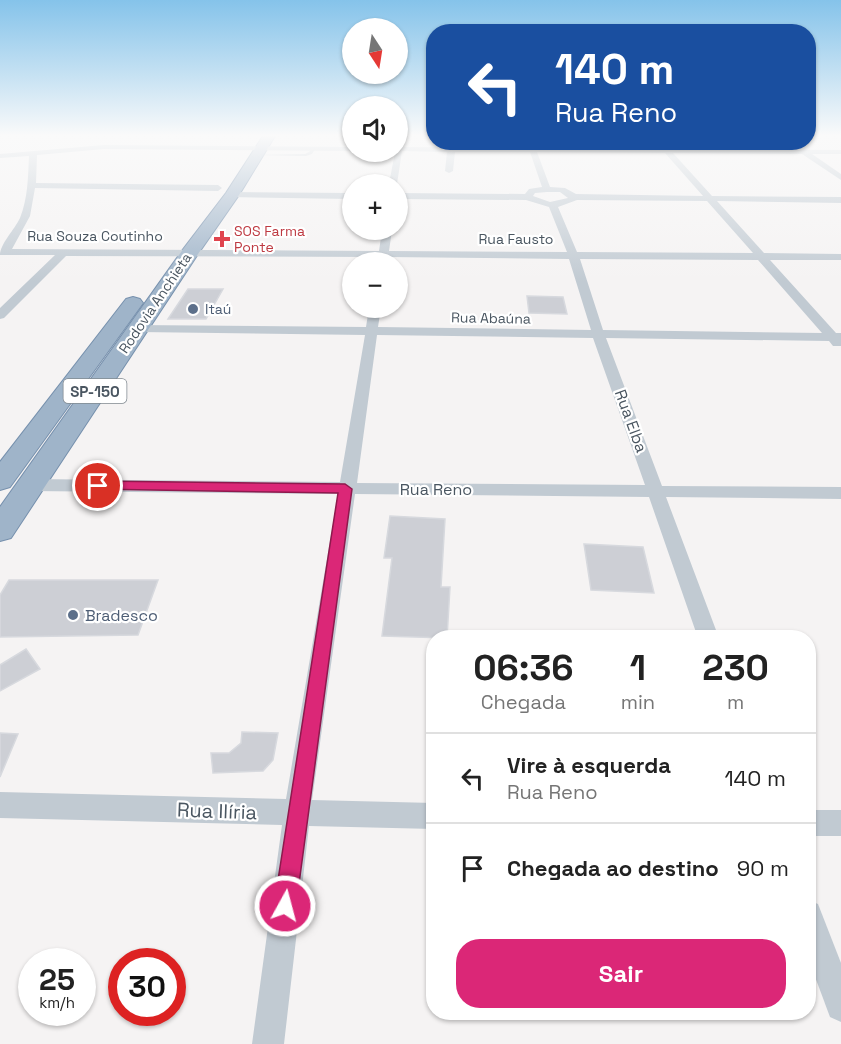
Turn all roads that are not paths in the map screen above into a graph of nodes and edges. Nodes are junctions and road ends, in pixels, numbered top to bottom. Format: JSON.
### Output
{"nodes":[{"id":1,"x":226,"y":184,"type":"edge"},
{"id":2,"x":32,"y":185,"type":"joint"},
{"id":3,"x":86,"y":185,"type":"edge"},
{"id":4,"x":234,"y":185,"type":"edge"},
{"id":5,"x":545,"y":185,"type":"edge"},
{"id":6,"x":698,"y":185,"type":"edge"},
{"id":7,"x":547,"y":189,"type":"junction"},
{"id":8,"x":342,"y":195,"type":"edge"},
{"id":9,"x":408,"y":196,"type":"edge"},
{"id":10,"x":528,"y":197,"type":"junction"},
{"id":11,"x":573,"y":197,"type":"junction"},
{"id":12,"x":710,"y":198,"type":"junction"},
{"id":13,"x":841,"y":200,"type":"edge"},
{"id":14,"x":552,"y":204,"type":"junction"},
{"id":15,"x":65,"y":251,"type":"junction"},
{"id":16,"x":2,"y":252,"type":"edge"},
{"id":17,"x":181,"y":252,"type":"junction"},
{"id":18,"x":573,"y":254,"type":"junction"},
{"id":19,"x":761,"y":256,"type":"junction"},
{"id":20,"x":342,"y":257,"type":"edge"},
{"id":21,"x":408,"y":257,"type":"edge"},
{"id":22,"x":841,"y":257,"type":"edge"},
{"id":23,"x":0,"y":315,"type":"edge"},
{"id":24,"x":373,"y":318,"type":"edge"},
{"id":25,"x":139,"y":328,"type":"junction"},
{"id":26,"x":371,"y":330,"type":"junction"},
{"id":27,"x":599,"y":336,"type":"junction"},
{"id":28,"x":838,"y":340,"type":"edge"},
{"id":29,"x":0,"y":482,"type":"edge"},
{"id":30,"x":30,"y":485,"type":"junction"},
{"id":31,"x":345,"y":489,"type":"junction"},
{"id":32,"x":657,"y":490,"type":"junction"},
{"id":33,"x":841,"y":493,"type":"edge"},
{"id":34,"x":0,"y":530,"type":"edge"},
{"id":35,"x":707,"y":630,"type":"edge"},
{"id":36,"x":0,"y":805,"type":"edge"},
{"id":37,"x":297,"y":814,"type":"junction"},
{"id":38,"x":426,"y":816,"type":"edge"},
{"id":39,"x":816,"y":823,"type":"edge"},
{"id":40,"x":841,"y":823,"type":"edge"},
{"id":41,"x":816,"y":937,"type":"edge"},
{"id":42,"x":841,"y":1006,"type":"edge"},
{"id":43,"x":268,"y":1044,"type":"edge"}],
"edges":[{"from":1,"to":17,"type":"highway","name":"Rodovia Anchieta","number":"SP-150"},
{"from":2,"to":3,"type":"street"},
{"from":2,"to":16,"type":"street"},
{"from":4,"to":8,"type":"street"},
{"from":5,"to":7,"type":"street"},
{"from":6,"to":12,"type":"street"},
{"from":7,"to":10,"type":"street"},
{"from":7,"to":11,"type":"street"},
{"from":9,"to":10,"type":"street"},
{"from":10,"to":14,"type":"street"},
{"from":11,"to":12,"type":"street"},
{"from":11,"to":14,"type":"street"},
{"from":12,"to":13,"type":"street"},
{"from":12,"to":19,"type":"street"},
{"from":14,"to":18,"type":"street","name":"Rua Elba"},
{"from":15,"to":16,"type":"street","name":"Rua Souza Coutinho"},
{"from":15,"to":17,"type":"street","name":"Rua Souza Coutinho"},
{"from":15,"to":23,"type":"street"},
{"from":17,"to":20,"type":"street","name":"Rua Fausto"},
{"from":17,"to":25,"type":"highway","name":"Rodovia Anchieta","number":"SP-150"},
{"from":17,"to":29,"type":"highway","name":"Rodovia Anchieta","number":"SP-150"},
{"from":18,"to":19,"type":"street","name":"Rua Fausto"},
{"from":18,"to":21,"type":"street","name":"Rua Fausto"},
{"from":18,"to":27,"type":"street","name":"Rua Elba"},
{"from":19,"to":22,"type":"street","name":"Rua Fausto"},
{"from":19,"to":28,"type":"street"},
{"from":24,"to":26,"type":"street"},
{"from":25,"to":26,"type":"street","name":"Rua Abaúna"},
{"from":25,"to":30,"type":"highway","name":"Rodovia Anchieta","number":"SP-150"},
{"from":26,"to":27,"type":"street","name":"Rua Abaúna"},
{"from":26,"to":31,"type":"street"},
{"from":27,"to":28,"type":"street","name":"Rua Abaúna"},
{"from":27,"to":32,"type":"street","name":"Rua Elba"},
{"from":30,"to":31,"type":"street","name":"Rua Reno"},
{"from":30,"to":34,"type":"highway","name":"Rodovia Anchieta","number":"SP-150"},
{"from":31,"to":32,"type":"street","name":"Rua Reno"},
{"from":31,"to":37,"type":"street"},
{"from":32,"to":33,"type":"street","name":"Rua Reno"},
{"from":32,"to":35,"type":"street","name":"Rua Elba"},
{"from":36,"to":37,"type":"street","name":"Rua Ilíria"},
{"from":37,"to":38,"type":"street","name":"Rua Ilíria"},
{"from":37,"to":43,"type":"street"},
{"from":39,"to":40,"type":"street"},
{"from":41,"to":42,"type":"street"}]}
